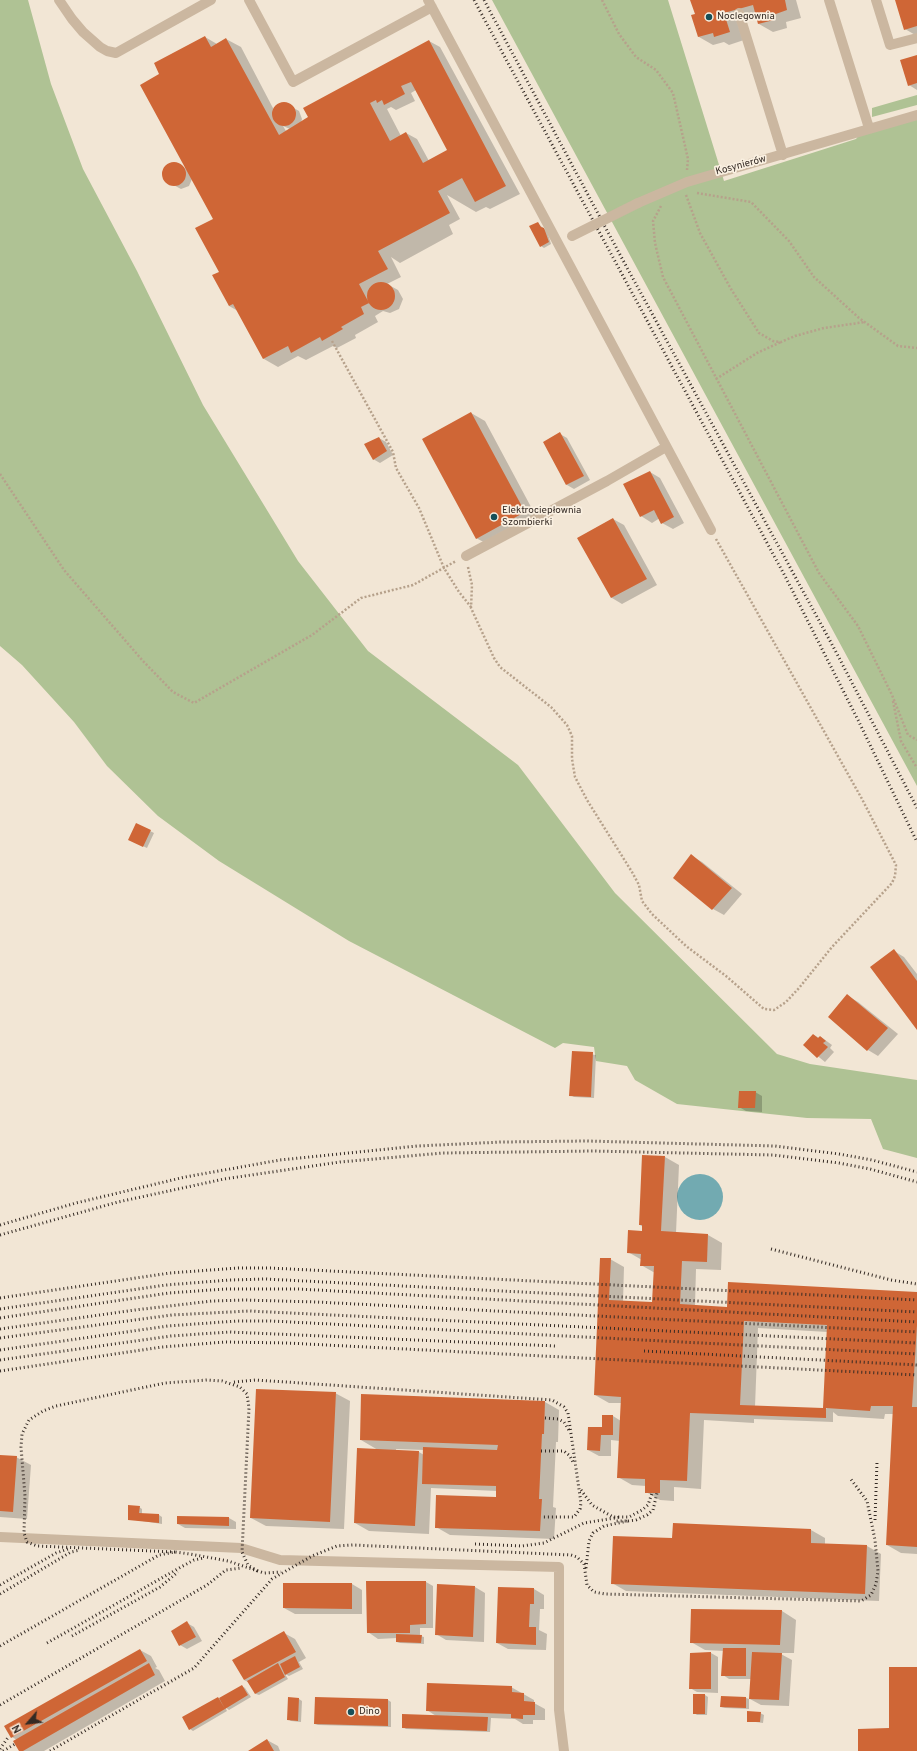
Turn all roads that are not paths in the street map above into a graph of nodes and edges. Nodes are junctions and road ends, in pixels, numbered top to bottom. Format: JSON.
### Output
{"nodes":[{"id":1,"x":59,"y":0,"type":"edge"},
{"id":2,"x":211,"y":0,"type":"edge"},
{"id":3,"x":249,"y":0,"type":"edge"},
{"id":4,"x":829,"y":0,"type":"edge"},
{"id":5,"x":876,"y":0,"type":"edge"},
{"id":6,"x":430,"y":3,"type":"edge"},
{"id":7,"x":739,"y":13,"type":"dead end"},
{"id":8,"x":917,"y":38,"type":"edge"},
{"id":9,"x":917,"y":115,"type":"edge"},
{"id":10,"x":870,"y":128,"type":"junction"},
{"id":11,"x":783,"y":155,"type":"junction"},
{"id":12,"x":558,"y":244,"type":"junction"},
{"id":13,"x":666,"y":447,"type":"junction"},
{"id":14,"x":711,"y":530,"type":"road end"},
{"id":15,"x":466,"y":556,"type":"road end"},
{"id":16,"x":0,"y":1537,"type":"edge"},
{"id":17,"x":564,"y":1751,"type":"edge"}],
"edges":[{"from":1,"to":2,"type":"street"},
{"from":3,"to":6,"type":"street"},
{"from":4,"to":10,"type":"street"},
{"from":5,"to":8,"type":"street"},
{"from":6,"to":12,"type":"street"},
{"from":7,"to":11,"type":"street"},
{"from":9,"to":10,"type":"street","name":"Kosynierów"},
{"from":10,"to":11,"type":"street","name":"Kosynierów"},
{"from":11,"to":12,"type":"street","name":"Kosynierów","bridge":true},
{"from":12,"to":13,"type":"street"},
{"from":13,"to":14,"type":"street"},
{"from":13,"to":15,"type":"street"},
{"from":16,"to":17,"type":"street"}]}
